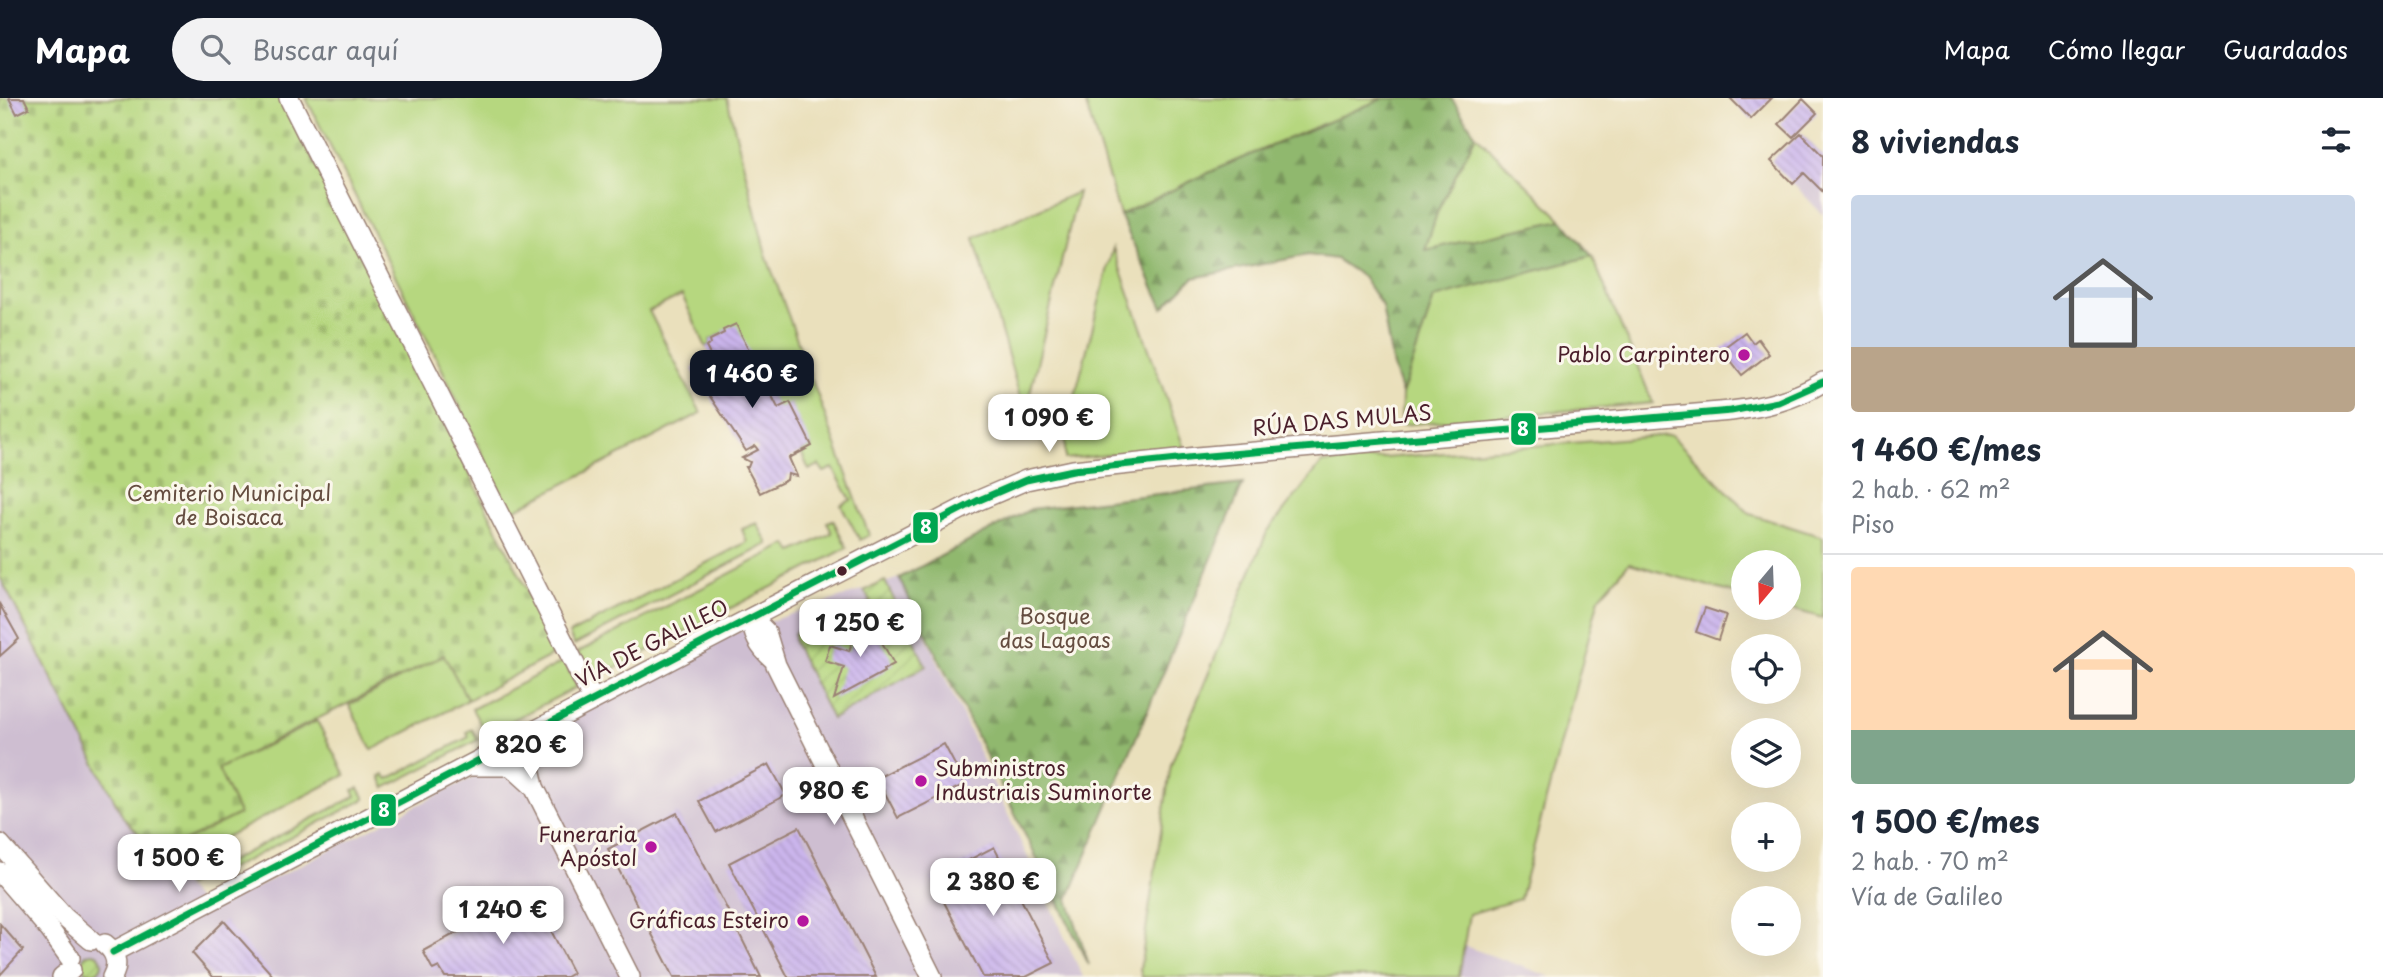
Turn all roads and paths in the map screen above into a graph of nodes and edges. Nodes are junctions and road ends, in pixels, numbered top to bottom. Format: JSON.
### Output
{"nodes":[{"id":1,"x":289,"y":98,"type":"edge"},
{"id":2,"x":1823,"y":382,"type":"edge"},
{"id":3,"x":877,"y":552,"type":"joint"},
{"id":4,"x":789,"y":599,"type":"junction"},
{"id":5,"x":752,"y":618,"type":"junction"},
{"id":6,"x":719,"y":635,"type":"junction"},
{"id":7,"x":773,"y":659,"type":"junction"},
{"id":8,"x":593,"y":700,"type":"junction"},
{"id":9,"x":550,"y":723,"type":"junction"},
{"id":10,"x":523,"y":738,"type":"junction"},
{"id":11,"x":497,"y":751,"type":"junction"},
{"id":12,"x":520,"y":762,"type":"junction"},
{"id":13,"x":468,"y":766,"type":"junction"},
{"id":14,"x":0,"y":844,"type":"edge"},
{"id":15,"x":0,"y":872,"type":"edge"},
{"id":16,"x":91,"y":940,"type":"junction"},
{"id":17,"x":113,"y":952,"type":"junction"},
{"id":18,"x":69,"y":971,"type":"edge"},
{"id":19,"x":115,"y":976,"type":"edge"},
{"id":20,"x":630,"y":977,"type":"edge"},
{"id":21,"x":932,"y":977,"type":"edge"}],
"edges":[{"from":1,"to":8,"type":"street"},
{"from":2,"to":3,"type":"street","name":"RÚA DAS MULAS"},
{"from":3,"to":4,"type":"street","name":"VÍA DE GALILEO"},
{"from":4,"to":5,"type":"street","name":"VÍA DE GALILEO"},
{"from":4,"to":7,"type":"street"},
{"from":5,"to":6,"type":"street","name":"VÍA DE GALILEO"},
{"from":5,"to":7,"type":"street"},
{"from":6,"to":7,"type":"street"},
{"from":6,"to":8,"type":"street","name":"VÍA DE GALILEO"},
{"from":7,"to":21,"type":"street"},
{"from":8,"to":9,"type":"street","name":"VÍA DE GALILEO"},
{"from":9,"to":10,"type":"street","name":"VÍA DE GALILEO"},
{"from":9,"to":12,"type":"street"},
{"from":10,"to":11,"type":"street","name":"VÍA DE GALILEO"},
{"from":10,"to":12,"type":"street"},
{"from":11,"to":12,"type":"street"},
{"from":11,"to":13,"type":"street","name":"VÍA DE GALILEO"},
{"from":12,"to":13,"type":"street"},
{"from":12,"to":20,"type":"street"},
{"from":13,"to":17,"type":"street","name":"VÍA DE GALILEO"},
{"from":14,"to":16,"type":"street"},
{"from":15,"to":18,"type":"street"},
{"from":16,"to":17,"type":"street"},
{"from":16,"to":18,"type":"street"},
{"from":17,"to":19,"type":"street"}]}
